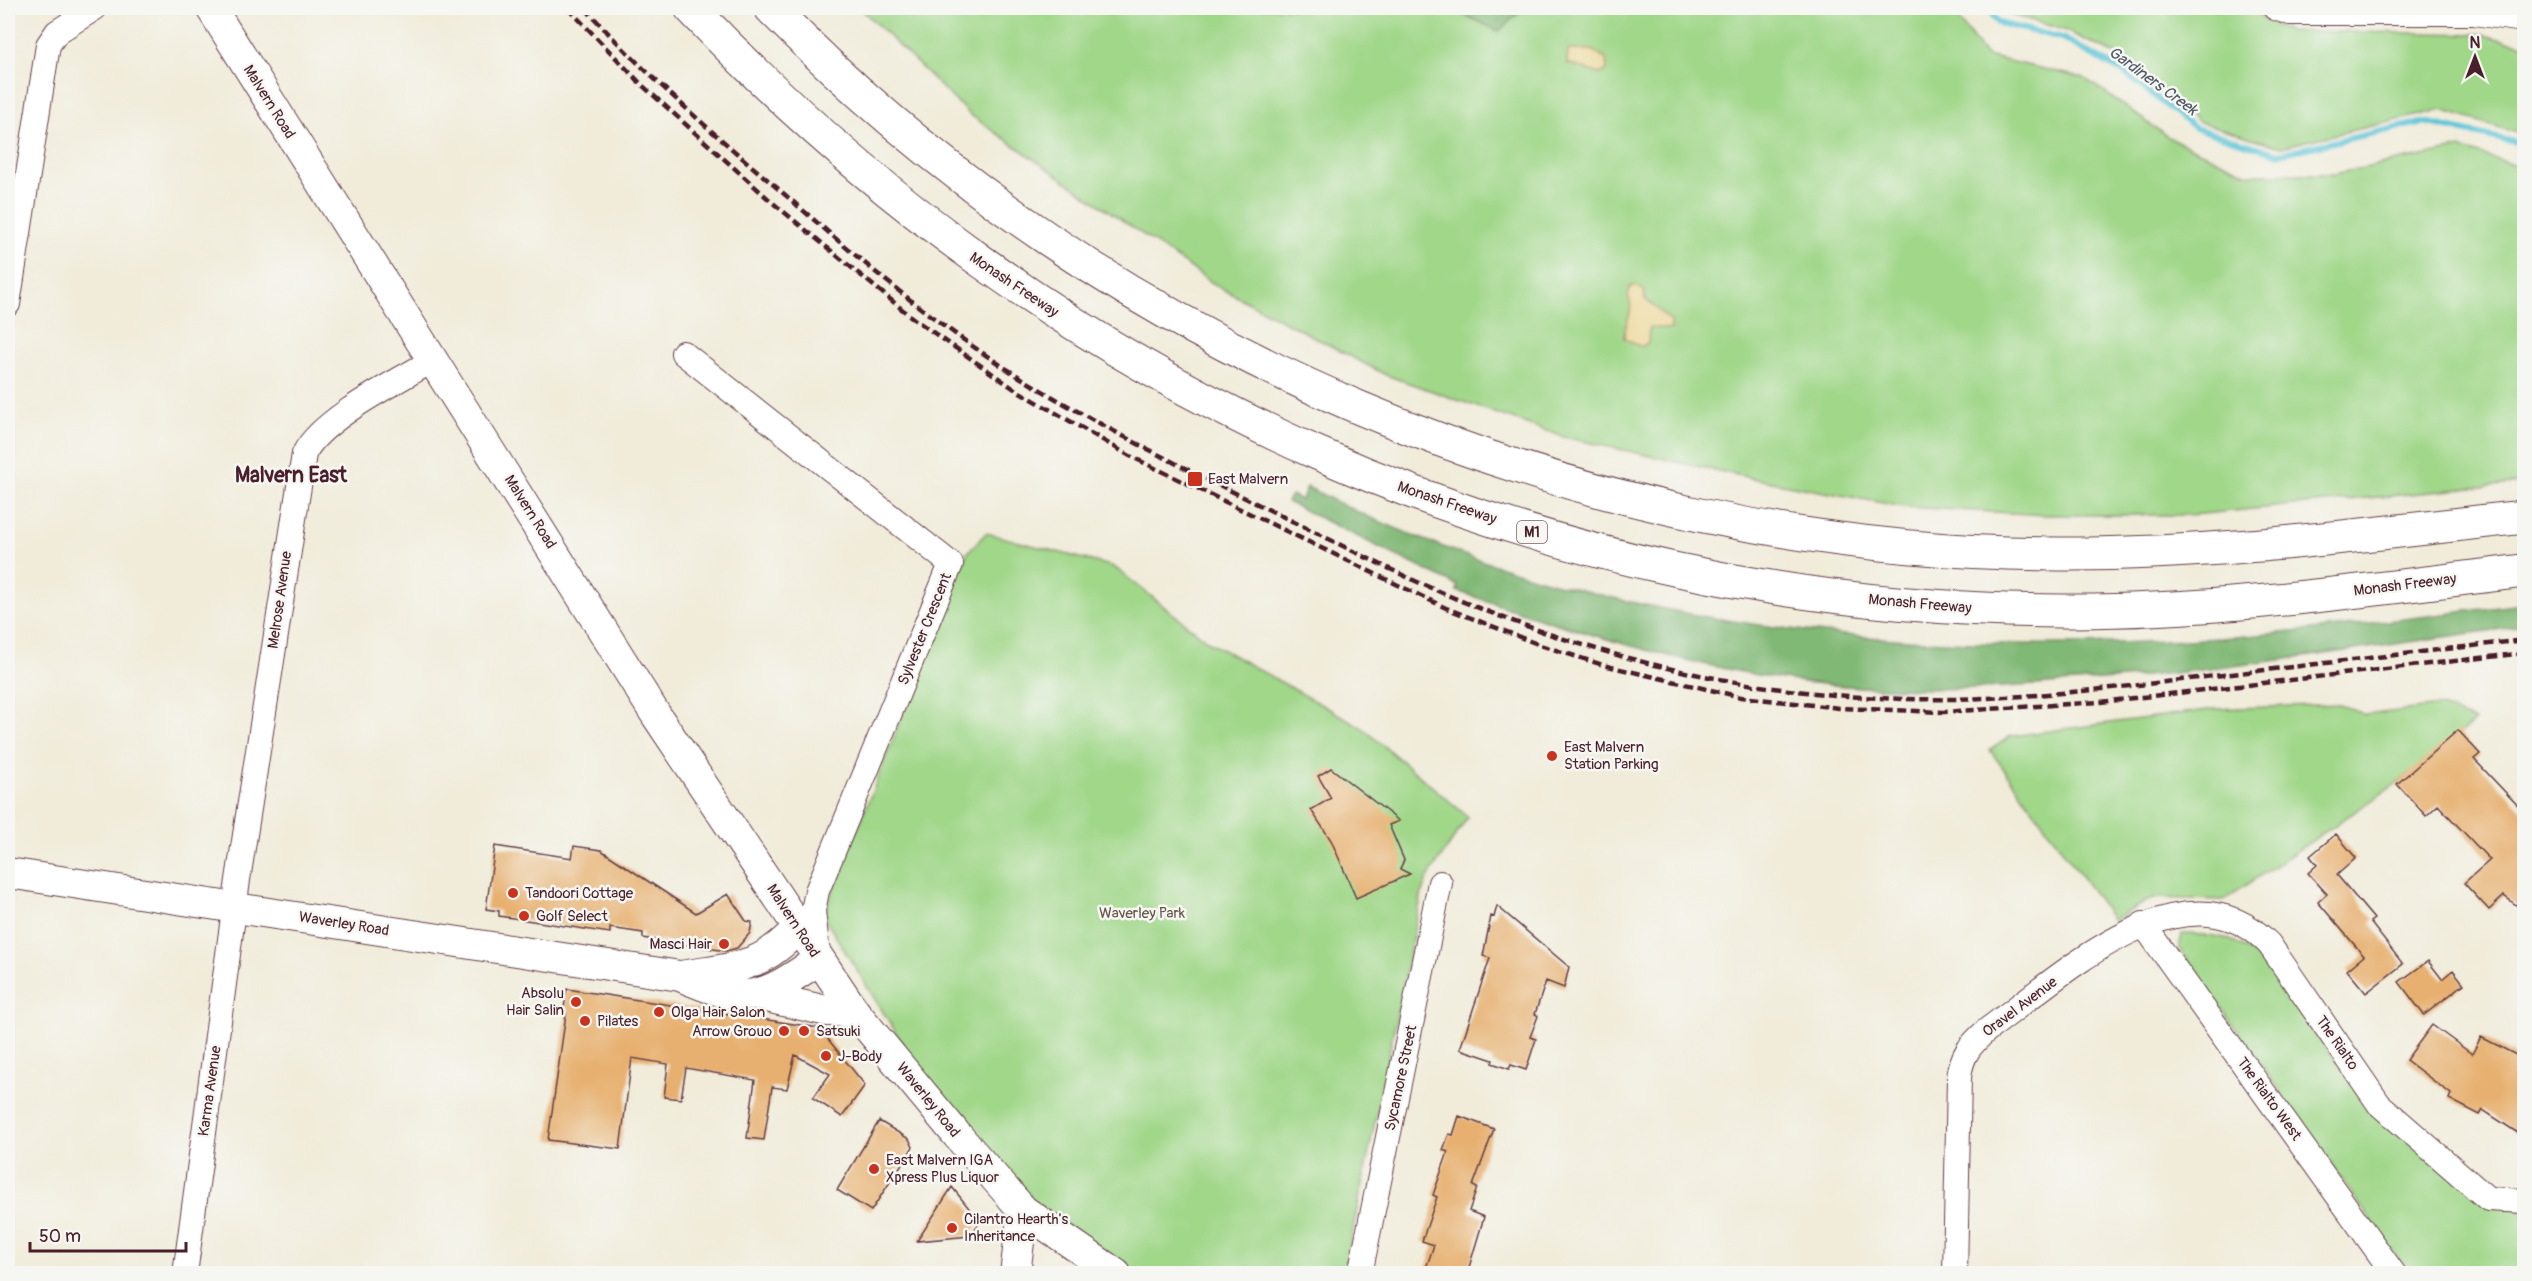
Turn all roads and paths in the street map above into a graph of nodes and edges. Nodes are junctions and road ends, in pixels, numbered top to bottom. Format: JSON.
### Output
{"nodes":[{"id":1,"x":95,"y":8,"type":"edge"},
{"id":2,"x":211,"y":8,"type":"edge"},
{"id":3,"x":692,"y":8,"type":"edge"},
{"id":4,"x":771,"y":8,"type":"edge"},
{"id":5,"x":2275,"y":8,"type":"edge"},
{"id":6,"x":2524,"y":20,"type":"edge"},
{"id":7,"x":8,"y":304,"type":"edge"},
{"id":8,"x":683,"y":353,"type":"dead end"},
{"id":9,"x":435,"y":359,"type":"junction"},
{"id":10,"x":2524,"y":517,"type":"edge"},
{"id":11,"x":2524,"y":571,"type":"edge"},
{"id":12,"x":8,"y":873,"type":"edge"},
{"id":13,"x":1440,"y":883,"type":"dead end"},
{"id":14,"x":235,"y":908,"type":"junction"},
{"id":15,"x":806,"y":919,"type":"junction"},
{"id":16,"x":2143,"y":924,"type":"junction"},
{"id":17,"x":818,"y":960,"type":"junction"},
{"id":18,"x":680,"y":976,"type":"junction"},
{"id":19,"x":758,"y":995,"type":"junction"},
{"id":20,"x":855,"y":1012,"type":"junction"},
{"id":21,"x":2524,"y":1202,"type":"edge"},
{"id":22,"x":1023,"y":1210,"type":"junction"},
{"id":23,"x":185,"y":1274,"type":"edge"},
{"id":24,"x":1015,"y":1274,"type":"edge"},
{"id":25,"x":1116,"y":1274,"type":"edge"},
{"id":26,"x":1360,"y":1274,"type":"edge"},
{"id":27,"x":1955,"y":1274,"type":"edge"},
{"id":28,"x":2394,"y":1274,"type":"edge"}],
"edges":[{"from":1,"to":7,"type":"street"},
{"from":2,"to":9,"type":"main road","name":"Malvern Road"},
{"from":3,"to":11,"type":"highway","name":"Monash Freeway","number":"M1"},
{"from":4,"to":10,"type":"highway"},
{"from":5,"to":6,"type":"street"},
{"from":8,"to":15,"type":"street","name":"Sylvester Crescent"},
{"from":9,"to":14,"type":"street","name":"Melrose Avenue"},
{"from":9,"to":15,"type":"main road","name":"Malvern Road"},
{"from":12,"to":14,"type":"main road","name":"Waverley Road"},
{"from":13,"to":26,"type":"street","name":"Sycamore Street"},
{"from":14,"to":18,"type":"main road","name":"Waverley Road"},
{"from":14,"to":23,"type":"street","name":"Karma Avenue"},
{"from":15,"to":17,"type":"main road","name":"Malvern Road"},
{"from":15,"to":18,"type":"main road","name":"Waverley Road"},
{"from":16,"to":21,"type":"street","name":"The Rialto"},
{"from":16,"to":27,"type":"street","name":"Oravel Avenue"},
{"from":16,"to":28,"type":"street","name":"The Rialto West"},
{"from":17,"to":19,"type":"main road","name":"Waverley Road"},
{"from":17,"to":20,"type":"main road","name":"Malvern Road"},
{"from":18,"to":19,"type":"main road","name":"Waverley Road"},
{"from":19,"to":20,"type":"main road"},
{"from":20,"to":22,"type":"main road","name":"Waverley Road"},
{"from":22,"to":24,"type":"main road"},
{"from":22,"to":25,"type":"main road","name":"Waverley Road"}]}
